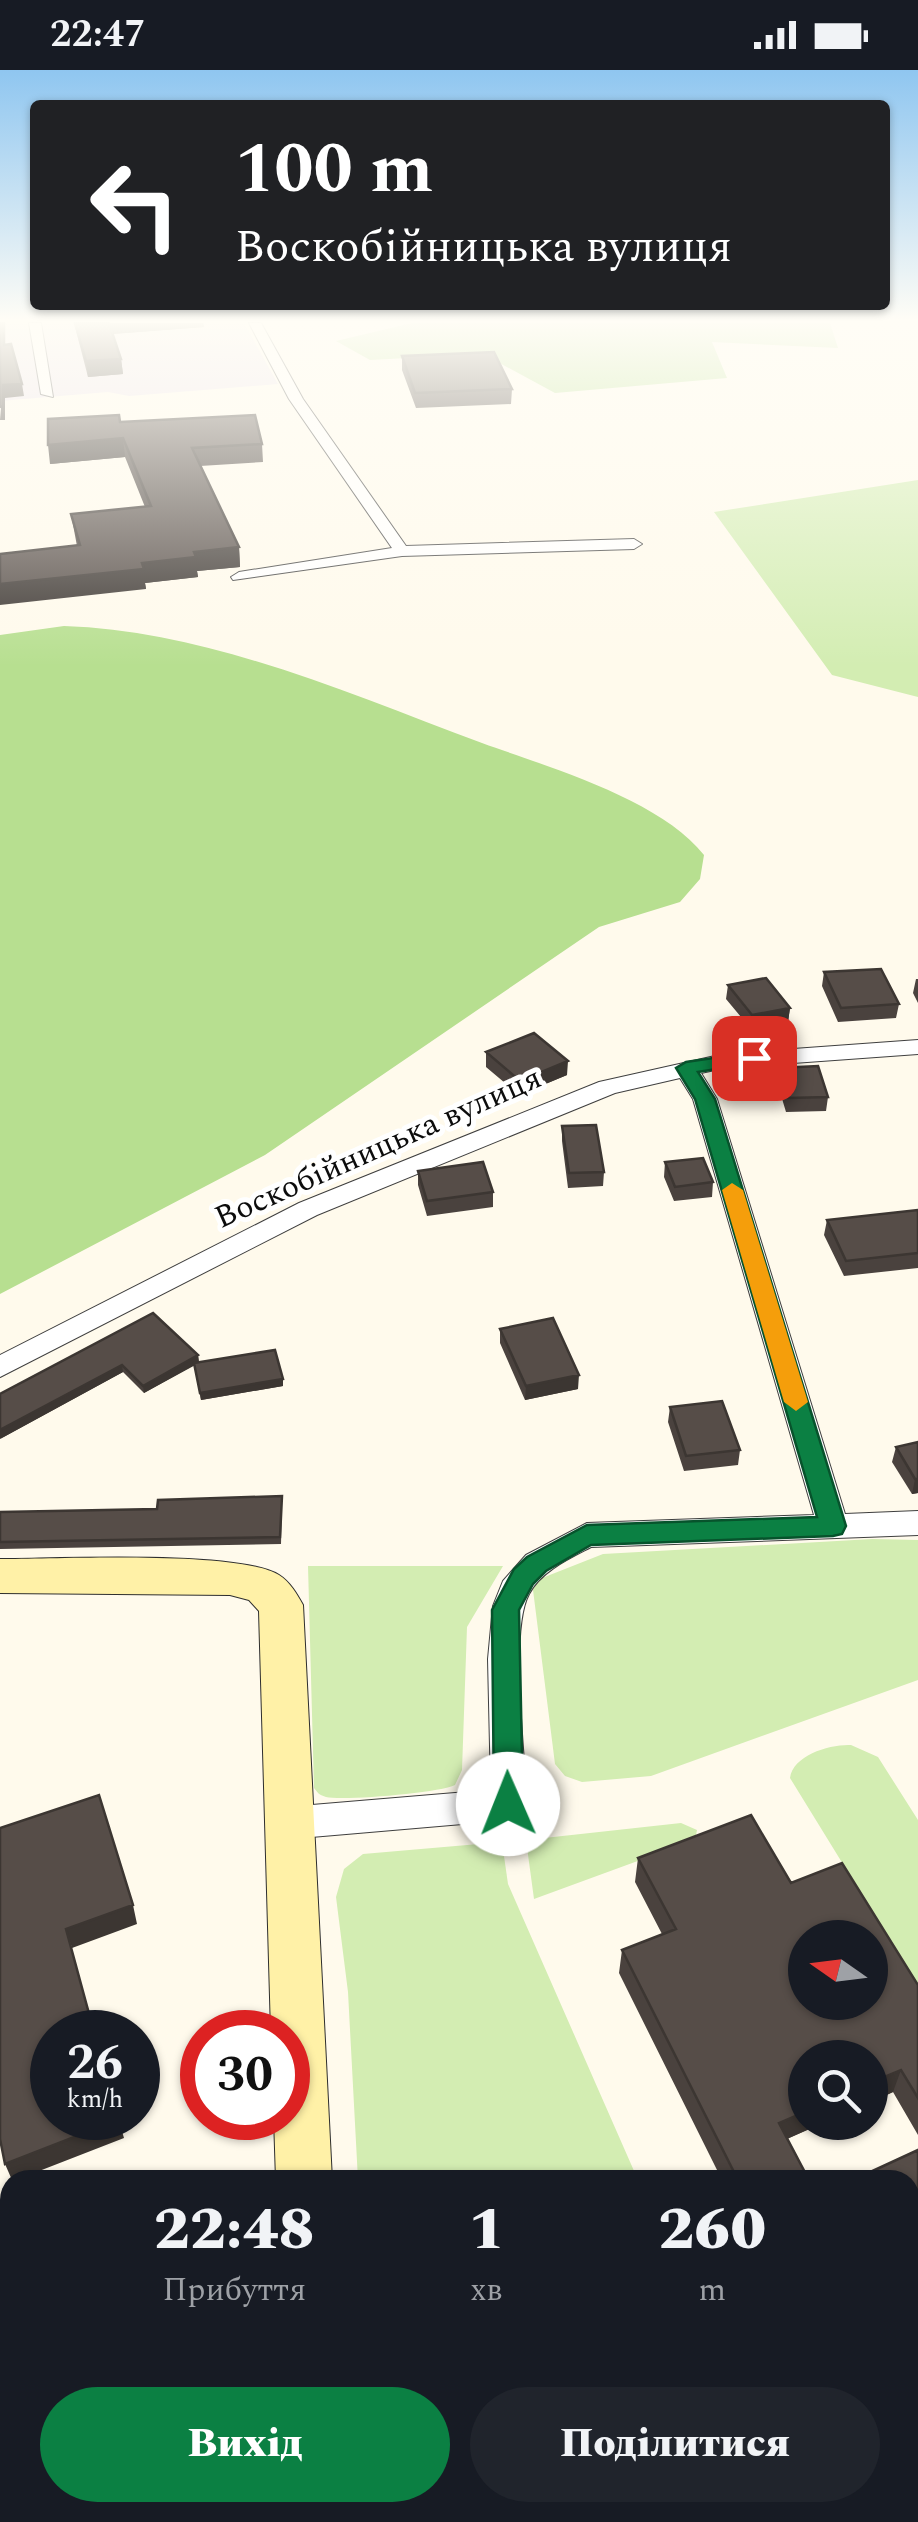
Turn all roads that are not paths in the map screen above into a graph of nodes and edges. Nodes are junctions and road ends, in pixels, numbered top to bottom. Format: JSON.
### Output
{"nodes":[{"id":1,"x":323,"y":437,"type":"edge"},
{"id":2,"x":634,"y":544,"type":"dead end"},
{"id":3,"x":402,"y":551,"type":"junction"},
{"id":4,"x":240,"y":577,"type":"edge"},
{"id":5,"x":918,"y":1047,"type":"edge"},
{"id":6,"x":686,"y":1068,"type":"junction"},
{"id":7,"x":0,"y":1368,"type":"edge"},
{"id":8,"x":918,"y":1523,"type":"edge"},
{"id":9,"x":833,"y":1526,"type":"junction"},
{"id":10,"x":0,"y":1576,"type":"edge"},
{"id":11,"x":288,"y":1823,"type":"junction"},
{"id":12,"x":304,"y":2170,"type":"edge"}],
"edges":[{"from":1,"to":3,"type":"street"},
{"from":2,"to":3,"type":"street"},
{"from":3,"to":4,"type":"street"},
{"from":5,"to":6,"type":"street","name":"Воскобійницька вулиця"},
{"from":6,"to":7,"type":"street","name":"Воскобійницька вулиця"},
{"from":6,"to":9,"type":"street"},
{"from":8,"to":9,"type":"street"},
{"from":9,"to":11,"type":"street"},
{"from":10,"to":11,"type":"street"},
{"from":11,"to":12,"type":"street"}]}
